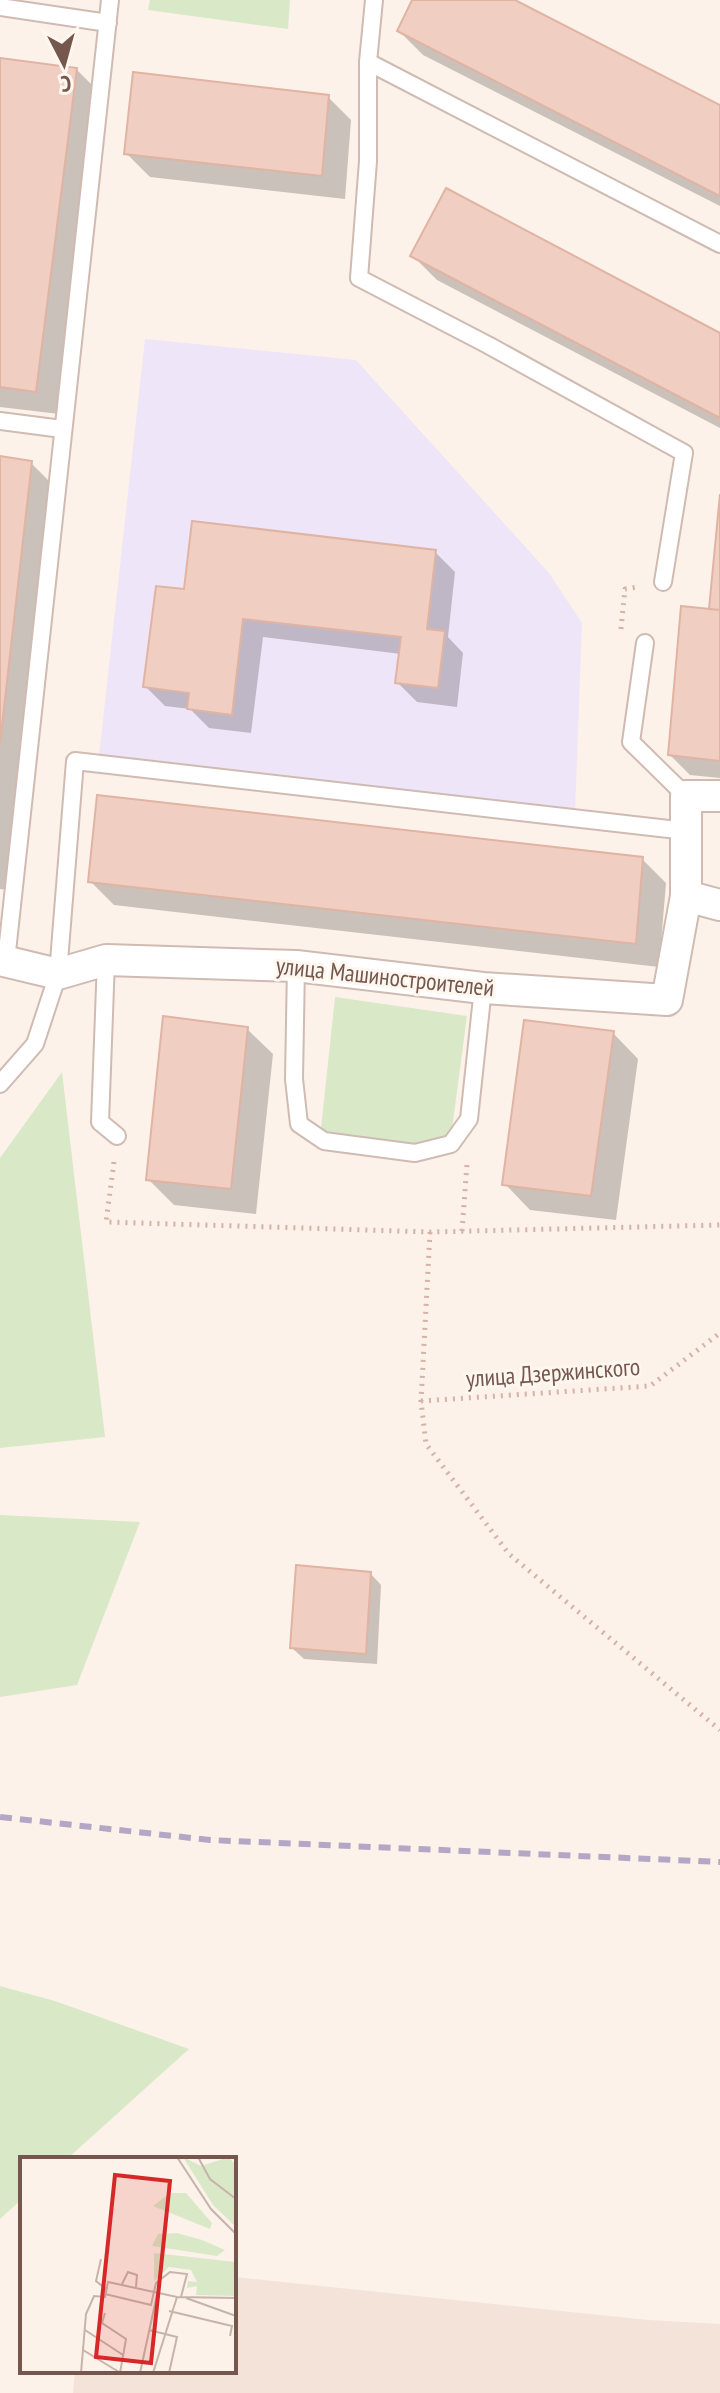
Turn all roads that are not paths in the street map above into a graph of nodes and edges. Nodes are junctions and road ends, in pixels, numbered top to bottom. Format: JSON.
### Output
{"nodes":[{"id":1,"x":110,"y":0,"type":"edge"},
{"id":2,"x":374,"y":0,"type":"edge"},
{"id":3,"x":0,"y":7,"type":"edge"},
{"id":4,"x":108,"y":23,"type":"junction"},
{"id":5,"x":368,"y":62,"type":"junction"},
{"id":6,"x":720,"y":244,"type":"edge"},
{"id":7,"x":0,"y":421,"type":"edge"},
{"id":8,"x":62,"y":429,"type":"junction"},
{"id":9,"x":663,"y":582,"type":"road end"},
{"id":10,"x":645,"y":643,"type":"road end"},
{"id":11,"x":686,"y":796,"type":"junction"},
{"id":12,"x":720,"y":796,"type":"edge"},
{"id":13,"x":686,"y":831,"type":"junction"},
{"id":14,"x":686,"y":896,"type":"junction"},
{"id":15,"x":720,"y":905,"type":"edge"},
{"id":16,"x":3,"y":960,"type":"edge"},
{"id":17,"x":106,"y":960,"type":"junction"},
{"id":18,"x":296,"y":966,"type":"junction"},
{"id":19,"x":58,"y":974,"type":"junction"},
{"id":20,"x":483,"y":988,"type":"junction"},
{"id":21,"x":0,"y":1084,"type":"edge"},
{"id":22,"x":117,"y":1136,"type":"road end"}],
"edges":[{"from":1,"to":4,"type":"lane"},
{"from":2,"to":5,"type":"lane"},
{"from":3,"to":4,"type":"lane"},
{"from":4,"to":8,"type":"lane"},
{"from":5,"to":6,"type":"lane"},
{"from":5,"to":9,"type":"lane"},
{"from":7,"to":8,"type":"lane"},
{"from":8,"to":16,"type":"lane"},
{"from":10,"to":11,"type":"lane"},
{"from":11,"to":12,"type":"street"},
{"from":11,"to":13,"type":"street"},
{"from":13,"to":14,"type":"street"},
{"from":13,"to":19,"type":"lane"},
{"from":14,"to":15,"type":"street"},
{"from":14,"to":20,"type":"street","name":"улица Машиностроителей"},
{"from":16,"to":19,"type":"street"},
{"from":17,"to":18,"type":"street","name":"улица Машиностроителей"},
{"from":17,"to":19,"type":"street","name":"улица Машиностроителей"},
{"from":17,"to":22,"type":"lane"},
{"from":18,"to":20,"type":"street","name":"улица Машиностроителей"},
{"from":18,"to":20,"type":"lane"},
{"from":19,"to":21,"type":"lane"}]}
